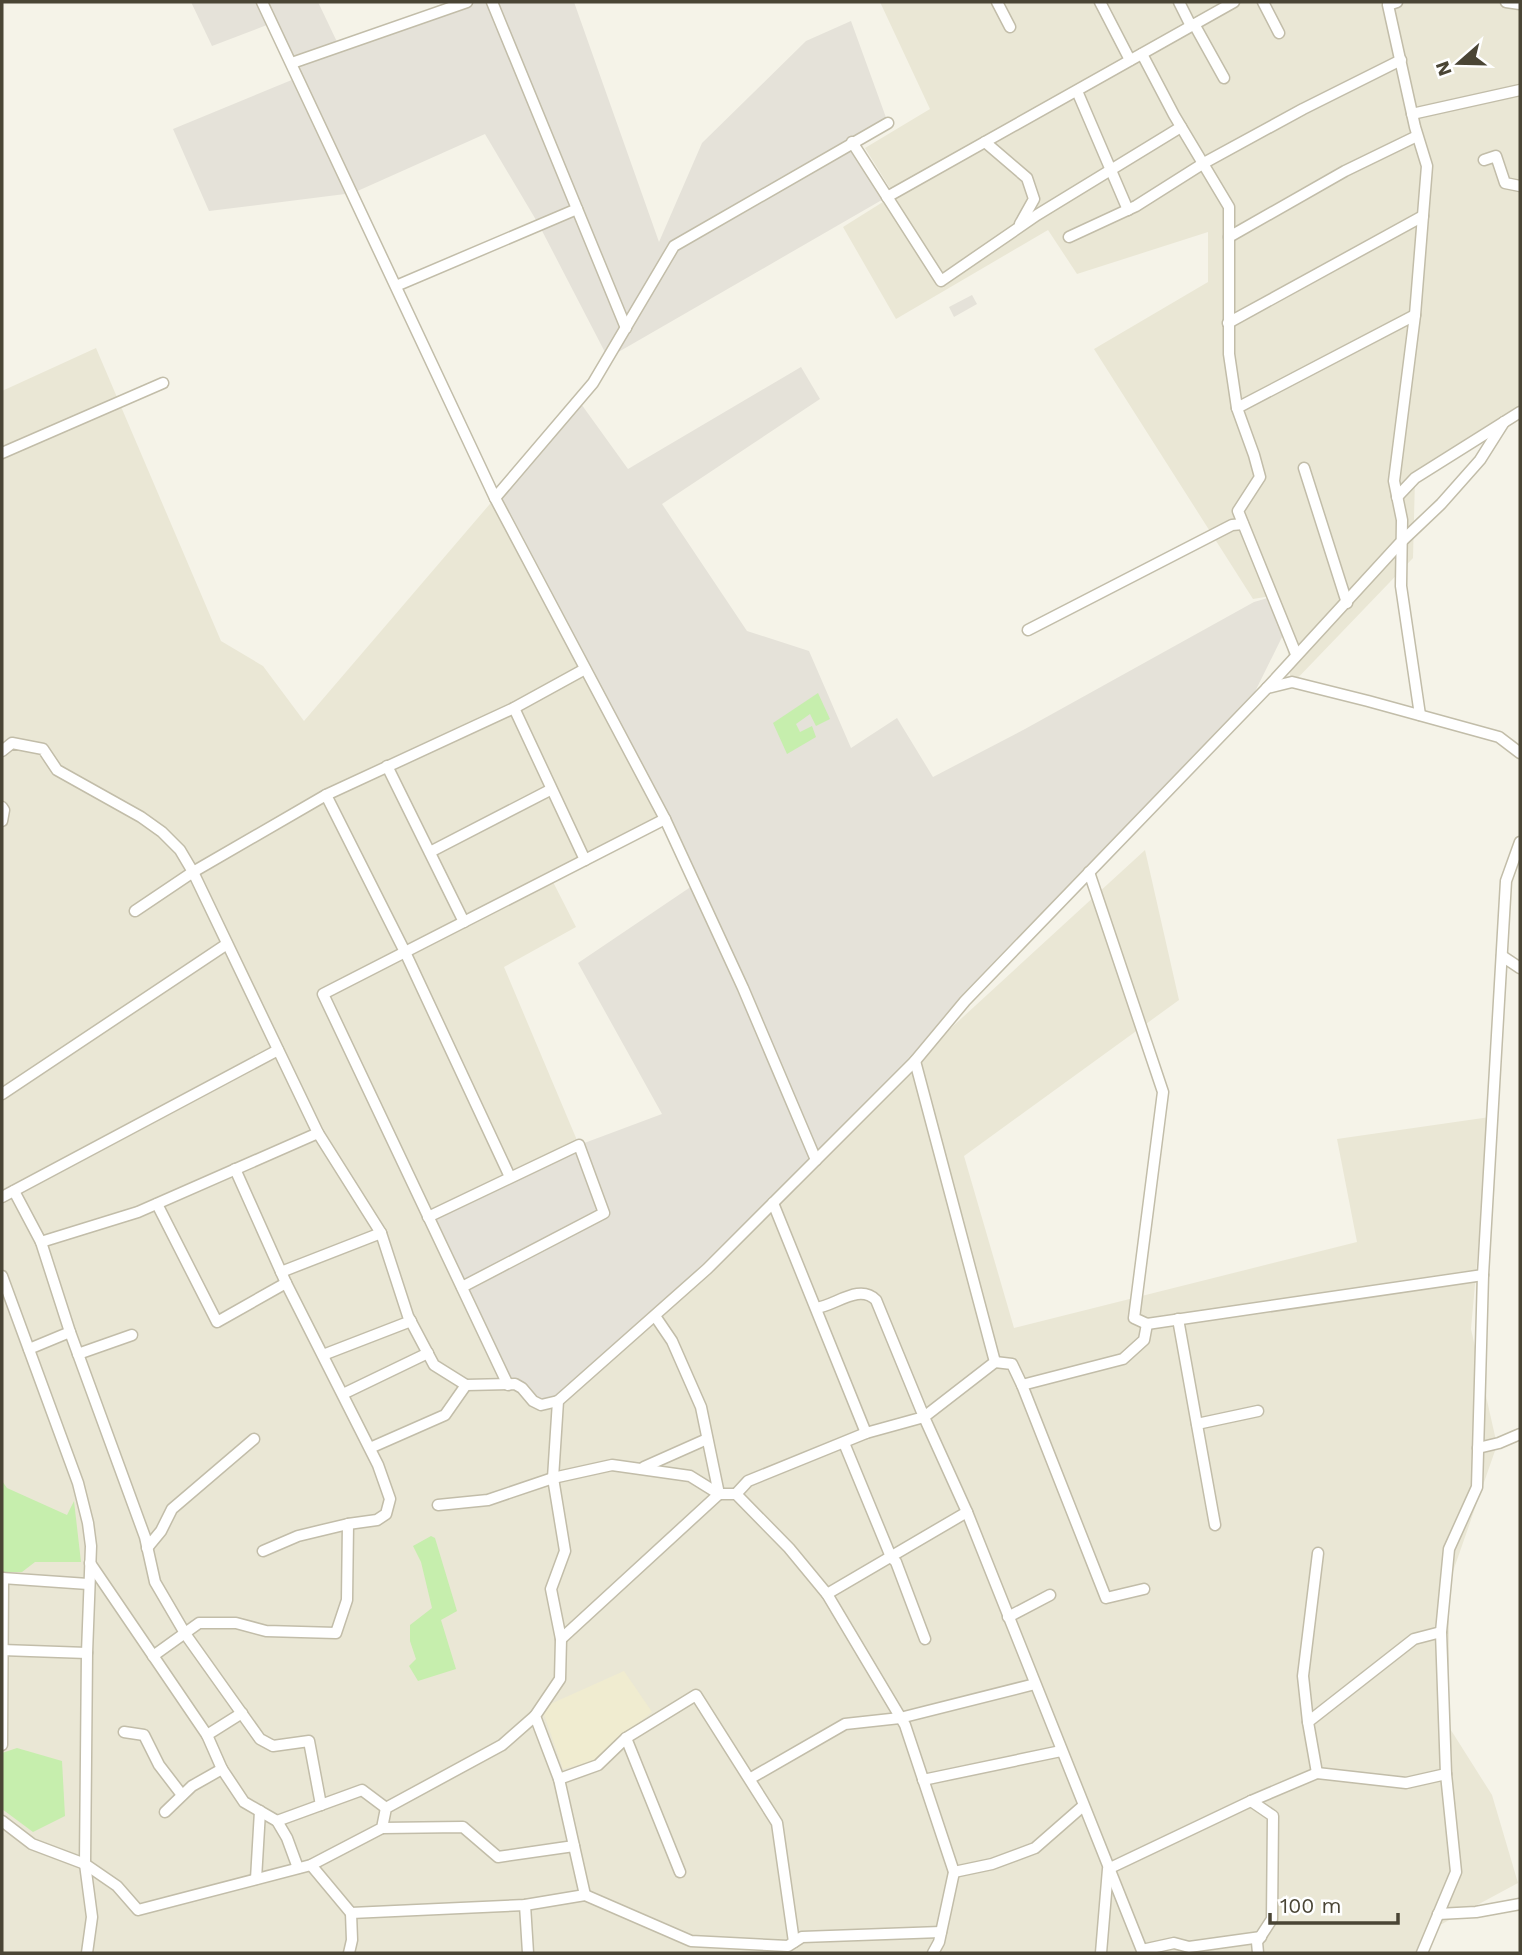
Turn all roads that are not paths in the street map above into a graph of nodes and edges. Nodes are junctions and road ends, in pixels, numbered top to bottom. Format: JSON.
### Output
{"nodes":[{"id":1,"x":262,"y":2,"type":"edge"},
{"id":2,"x":467,"y":2,"type":"edge"},
{"id":3,"x":492,"y":2,"type":"edge"},
{"id":4,"x":997,"y":2,"type":"edge"},
{"id":5,"x":1100,"y":2,"type":"edge"},
{"id":6,"x":1179,"y":2,"type":"edge"},
{"id":7,"x":1234,"y":2,"type":"edge"},
{"id":8,"x":1263,"y":2,"type":"edge"},
{"id":9,"x":1506,"y":2,"type":"edge"},
{"id":10,"x":1391,"y":3,"type":"edge"},
{"id":11,"x":1520,"y":4,"type":"edge"},
{"id":12,"x":1193,"y":25,"type":"junction"},
{"id":13,"x":1010,"y":27,"type":"dead end"},
{"id":14,"x":1279,"y":33,"type":"dead end"},
{"id":15,"x":1142,"y":54,"type":"junction"},
{"id":16,"x":1130,"y":60,"type":"junction"},
{"id":17,"x":1401,"y":60,"type":"junction"},
{"id":18,"x":292,"y":63,"type":"junction"},
{"id":19,"x":1224,"y":78,"type":"dead end"},
{"id":20,"x":1520,"y":90,"type":"edge"},
{"id":21,"x":1077,"y":91,"type":"junction"},
{"id":22,"x":1412,"y":114,"type":"junction"},
{"id":23,"x":888,"y":123,"type":"dead end"},
{"id":24,"x":1181,"y":127,"type":"junction"},
{"id":25,"x":1417,"y":136,"type":"junction"},
{"id":26,"x":852,"y":142,"type":"junction"},
{"id":27,"x":985,"y":142,"type":"junction"},
{"id":28,"x":1484,"y":160,"type":"dead end"},
{"id":29,"x":1204,"y":163,"type":"junction"},
{"id":30,"x":1110,"y":170,"type":"junction"},
{"id":31,"x":1520,"y":186,"type":"edge"},
{"id":32,"x":887,"y":197,"type":"junction"},
{"id":33,"x":577,"y":209,"type":"junction"},
{"id":34,"x":1128,"y":209,"type":"junction"},
{"id":35,"x":1423,"y":216,"type":"junction"},
{"id":36,"x":1018,"y":228,"type":"junction"},
{"id":37,"x":1069,"y":237,"type":"dead end"},
{"id":38,"x":1229,"y":237,"type":"junction"},
{"id":39,"x":397,"y":286,"type":"junction"},
{"id":40,"x":1415,"y":315,"type":"junction"},
{"id":41,"x":1228,"y":323,"type":"junction"},
{"id":42,"x":626,"y":328,"type":"junction"},
{"id":43,"x":163,"y":383,"type":"dead end"},
{"id":44,"x":1237,"y":408,"type":"junction"},
{"id":45,"x":1520,"y":412,"type":"edge"},
{"id":46,"x":1504,"y":422,"type":"junction"},
{"id":47,"x":2,"y":453,"type":"edge"},
{"id":48,"x":1304,"y":468,"type":"dead end"},
{"id":49,"x":1397,"y":497,"type":"junction"},
{"id":50,"x":495,"y":498,"type":"junction"},
{"id":51,"x":1243,"y":524,"type":"junction"},
{"id":52,"x":1400,"y":543,"type":"junction"},
{"id":53,"x":1347,"y":603,"type":"junction"},
{"id":54,"x":1028,"y":630,"type":"dead end"},
{"id":55,"x":1296,"y":654,"type":"junction"},
{"id":56,"x":585,"y":669,"type":"junction"},
{"id":57,"x":1267,"y":688,"type":"junction"},
{"id":58,"x":514,"y":708,"type":"junction"},
{"id":59,"x":1420,"y":715,"type":"junction"},
{"id":60,"x":2,"y":751,"type":"edge"},
{"id":61,"x":1520,"y":753,"type":"edge"},
{"id":62,"x":387,"y":766,"type":"junction"},
{"id":63,"x":550,"y":790,"type":"junction"},
{"id":64,"x":326,"y":795,"type":"junction"},
{"id":65,"x":2,"y":807,"type":"edge"},
{"id":66,"x":665,"y":819,"type":"junction"},
{"id":67,"x":2,"y":821,"type":"edge"},
{"id":68,"x":1520,"y":842,"type":"edge"},
{"id":69,"x":430,"y":852,"type":"junction"},
{"id":70,"x":585,"y":860,"type":"junction"},
{"id":71,"x":193,"y":872,"type":"junction"},
{"id":72,"x":1089,"y":872,"type":"junction"},
{"id":73,"x":135,"y":911,"type":"dead end"},
{"id":74,"x":464,"y":922,"type":"junction"},
{"id":75,"x":226,"y":944,"type":"junction"},
{"id":76,"x":405,"y":952,"type":"junction"},
{"id":77,"x":1502,"y":957,"type":"junction"},
{"id":78,"x":1520,"y":968,"type":"edge"},
{"id":79,"x":278,"y":1050,"type":"junction"},
{"id":80,"x":915,"y":1061,"type":"junction"},
{"id":81,"x":2,"y":1094,"type":"edge"},
{"id":82,"x":318,"y":1133,"type":"junction"},
{"id":83,"x":816,"y":1160,"type":"junction"},
{"id":84,"x":235,"y":1169,"type":"junction"},
{"id":85,"x":510,"y":1177,"type":"junction"},
{"id":86,"x":14,"y":1191,"type":"junction"},
{"id":87,"x":2,"y":1197,"type":"edge"},
{"id":88,"x":773,"y":1203,"type":"junction"},
{"id":89,"x":157,"y":1204,"type":"junction"},
{"id":90,"x":429,"y":1217,"type":"junction"},
{"id":91,"x":381,"y":1233,"type":"junction"},
{"id":92,"x":41,"y":1242,"type":"junction"},
{"id":93,"x":1482,"y":1275,"type":"junction"},
{"id":94,"x":2,"y":1276,"type":"edge"},
{"id":95,"x":284,"y":1278,"type":"junction"},
{"id":96,"x":462,"y":1287,"type":"junction"},
{"id":97,"x":816,"y":1308,"type":"junction"},
{"id":98,"x":655,"y":1316,"type":"junction"},
{"id":99,"x":1178,"y":1319,"type":"junction"},
{"id":100,"x":411,"y":1321,"type":"junction"},
{"id":101,"x":1147,"y":1324,"type":"junction"},
{"id":102,"x":69,"y":1332,"type":"junction"},
{"id":103,"x":132,"y":1335,"type":"dead end"},
{"id":104,"x":29,"y":1349,"type":"junction"},
{"id":105,"x":428,"y":1353,"type":"junction"},
{"id":106,"x":78,"y":1354,"type":"junction"},
{"id":107,"x":323,"y":1355,"type":"junction"},
{"id":108,"x":995,"y":1362,"type":"junction"},
{"id":109,"x":466,"y":1385,"type":"junction"},
{"id":110,"x":508,"y":1385,"type":"junction"},
{"id":111,"x":1022,"y":1385,"type":"junction"},
{"id":112,"x":343,"y":1394,"type":"junction"},
{"id":113,"x":558,"y":1401,"type":"junction"},
{"id":114,"x":1258,"y":1411,"type":"dead end"},
{"id":115,"x":923,"y":1417,"type":"junction"},
{"id":116,"x":1197,"y":1424,"type":"junction"},
{"id":117,"x":866,"y":1433,"type":"junction"},
{"id":118,"x":1520,"y":1434,"type":"edge"},
{"id":119,"x":254,"y":1439,"type":"dead end"},
{"id":120,"x":707,"y":1439,"type":"junction"},
{"id":121,"x":844,"y":1443,"type":"junction"},
{"id":122,"x":370,"y":1448,"type":"junction"},
{"id":123,"x":1478,"y":1448,"type":"junction"},
{"id":124,"x":643,"y":1468,"type":"junction"},
{"id":125,"x":553,"y":1479,"type":"junction"},
{"id":126,"x":719,"y":1494,"type":"junction"},
{"id":127,"x":736,"y":1494,"type":"junction"},
{"id":128,"x":438,"y":1505,"type":"dead end"},
{"id":129,"x":967,"y":1512,"type":"junction"},
{"id":130,"x":348,"y":1524,"type":"junction"},
{"id":131,"x":1215,"y":1525,"type":"dead end"},
{"id":132,"x":147,"y":1548,"type":"junction"},
{"id":133,"x":263,"y":1551,"type":"dead end"},
{"id":134,"x":1318,"y":1553,"type":"dead end"},
{"id":135,"x":891,"y":1556,"type":"junction"},
{"id":136,"x":90,"y":1562,"type":"junction"},
{"id":137,"x":3,"y":1578,"type":"edge"},
{"id":138,"x":89,"y":1584,"type":"junction"},
{"id":139,"x":1144,"y":1589,"type":"dead end"},
{"id":140,"x":827,"y":1594,"type":"junction"},
{"id":141,"x":1050,"y":1595,"type":"dead end"},
{"id":142,"x":1008,"y":1617,"type":"junction"},
{"id":143,"x":1441,"y":1632,"type":"junction"},
{"id":144,"x":186,"y":1635,"type":"junction"},
{"id":145,"x":561,"y":1639,"type":"junction"},
{"id":146,"x":925,"y":1639,"type":"dead end"},
{"id":147,"x":2,"y":1650,"type":"edge"},
{"id":148,"x":87,"y":1653,"type":"junction"},
{"id":149,"x":153,"y":1656,"type":"junction"},
{"id":150,"x":1035,"y":1684,"type":"junction"},
{"id":151,"x":242,"y":1713,"type":"junction"},
{"id":152,"x":535,"y":1716,"type":"junction"},
{"id":153,"x":900,"y":1718,"type":"junction"},
{"id":154,"x":1308,"y":1722,"type":"junction"},
{"id":155,"x":124,"y":1732,"type":"dead end"},
{"id":156,"x":206,"y":1735,"type":"junction"},
{"id":157,"x":626,"y":1738,"type":"junction"},
{"id":158,"x":2,"y":1745,"type":"edge"},
{"id":159,"x":1061,"y":1751,"type":"junction"},
{"id":160,"x":222,"y":1769,"type":"junction"},
{"id":161,"x":1317,"y":1773,"type":"junction"},
{"id":162,"x":1446,"y":1774,"type":"junction"},
{"id":163,"x":751,"y":1778,"type":"junction"},
{"id":164,"x":559,"y":1779,"type":"junction"},
{"id":165,"x":923,"y":1780,"type":"junction"},
{"id":166,"x":182,"y":1795,"type":"junction"},
{"id":167,"x":1251,"y":1801,"type":"junction"},
{"id":168,"x":321,"y":1805,"type":"junction"},
{"id":169,"x":1083,"y":1806,"type":"junction"},
{"id":170,"x":386,"y":1808,"type":"junction"},
{"id":171,"x":260,"y":1811,"type":"junction"},
{"id":172,"x":164,"y":1812,"type":"dead end"},
{"id":173,"x":2,"y":1821,"type":"edge"},
{"id":174,"x":277,"y":1822,"type":"junction"},
{"id":175,"x":382,"y":1828,"type":"junction"},
{"id":176,"x":574,"y":1846,"type":"junction"},
{"id":177,"x":85,"y":1864,"type":"junction"},
{"id":178,"x":311,"y":1865,"type":"junction"},
{"id":179,"x":298,"y":1868,"type":"junction"},
{"id":180,"x":1108,"y":1869,"type":"junction"},
{"id":181,"x":680,"y":1872,"type":"dead end"},
{"id":182,"x":954,"y":1872,"type":"junction"},
{"id":183,"x":256,"y":1879,"type":"junction"},
{"id":184,"x":585,"y":1895,"type":"junction"},
{"id":185,"x":1520,"y":1904,"type":"edge"},
{"id":186,"x":525,"y":1905,"type":"junction"},
{"id":187,"x":351,"y":1913,"type":"junction"},
{"id":188,"x":1438,"y":1914,"type":"junction"},
{"id":189,"x":941,"y":1932,"type":"junction"},
{"id":190,"x":1261,"y":1937,"type":"junction"},
{"id":191,"x":794,"y":1942,"type":"junction"},
{"id":192,"x":1142,"y":1952,"type":"edge"},
{"id":193,"x":88,"y":1953,"type":"edge"},
{"id":194,"x":349,"y":1953,"type":"edge"},
{"id":195,"x":528,"y":1953,"type":"edge"},
{"id":196,"x":933,"y":1953,"type":"edge"},
{"id":197,"x":1101,"y":1953,"type":"edge"},
{"id":198,"x":1258,"y":1953,"type":"edge"},
{"id":199,"x":1422,"y":1953,"type":"edge"}],
"edges":[{"from":1,"to":18,"type":"street"},
{"from":2,"to":18,"type":"street"},
{"from":3,"to":33,"type":"street"},
{"from":4,"to":13,"type":"street"},
{"from":5,"to":16,"type":"street"},
{"from":6,"to":12,"type":"street"},
{"from":7,"to":12,"type":"street"},
{"from":8,"to":14,"type":"street"},
{"from":9,"to":11,"type":"street"},
{"from":10,"to":17,"type":"street"},
{"from":12,"to":15,"type":"street"},
{"from":12,"to":19,"type":"street"},
{"from":15,"to":16,"type":"street"},
{"from":15,"to":24,"type":"street"},
{"from":16,"to":21,"type":"street"},
{"from":17,"to":22,"type":"street"},
{"from":17,"to":29,"type":"street"},
{"from":18,"to":39,"type":"street"},
{"from":20,"to":22,"type":"street"},
{"from":21,"to":27,"type":"street"},
{"from":21,"to":30,"type":"street"},
{"from":22,"to":25,"type":"street"},
{"from":23,"to":26,"type":"street"},
{"from":24,"to":29,"type":"street"},
{"from":24,"to":30,"type":"street"},
{"from":25,"to":35,"type":"street"},
{"from":25,"to":38,"type":"street"},
{"from":26,"to":32,"type":"street"},
{"from":26,"to":42,"type":"street"},
{"from":27,"to":32,"type":"street"},
{"from":27,"to":36,"type":"street"},
{"from":28,"to":31,"type":"street"},
{"from":29,"to":34,"type":"street"},
{"from":29,"to":38,"type":"street"},
{"from":30,"to":34,"type":"street"},
{"from":30,"to":36,"type":"street"},
{"from":32,"to":36,"type":"street"},
{"from":33,"to":39,"type":"street"},
{"from":33,"to":42,"type":"street"},
{"from":34,"to":37,"type":"street"},
{"from":35,"to":40,"type":"street"},
{"from":35,"to":41,"type":"street"},
{"from":38,"to":41,"type":"street"},
{"from":39,"to":50,"type":"street"},
{"from":40,"to":44,"type":"street"},
{"from":40,"to":49,"type":"street"},
{"from":41,"to":44,"type":"street"},
{"from":42,"to":50,"type":"street"},
{"from":43,"to":47,"type":"street"},
{"from":44,"to":51,"type":"street"},
{"from":45,"to":46,"type":"street"},
{"from":46,"to":49,"type":"street"},
{"from":46,"to":52,"type":"street"},
{"from":48,"to":53,"type":"street"},
{"from":49,"to":52,"type":"street"},
{"from":50,"to":56,"type":"street"},
{"from":51,"to":54,"type":"street"},
{"from":51,"to":55,"type":"street"},
{"from":52,"to":53,"type":"street"},
{"from":52,"to":59,"type":"street"},
{"from":53,"to":55,"type":"street"},
{"from":55,"to":57,"type":"street"},
{"from":56,"to":58,"type":"street"},
{"from":56,"to":66,"type":"street"},
{"from":57,"to":59,"type":"street"},
{"from":57,"to":72,"type":"street"},
{"from":58,"to":62,"type":"street"},
{"from":58,"to":63,"type":"street"},
{"from":59,"to":61,"type":"street"},
{"from":60,"to":71,"type":"street"},
{"from":62,"to":64,"type":"street"},
{"from":62,"to":69,"type":"street"},
{"from":63,"to":69,"type":"street"},
{"from":63,"to":70,"type":"street"},
{"from":64,"to":71,"type":"street"},
{"from":64,"to":76,"type":"street"},
{"from":65,"to":67,"type":"street"},
{"from":66,"to":70,"type":"street"},
{"from":66,"to":83,"type":"street"},
{"from":68,"to":77,"type":"street"},
{"from":69,"to":74,"type":"street"},
{"from":70,"to":74,"type":"street"},
{"from":71,"to":73,"type":"street"},
{"from":71,"to":75,"type":"street"},
{"from":72,"to":80,"type":"street"},
{"from":72,"to":101,"type":"street"},
{"from":74,"to":76,"type":"street"},
{"from":75,"to":79,"type":"street"},
{"from":75,"to":81,"type":"street"},
{"from":76,"to":85,"type":"street"},
{"from":76,"to":90,"type":"street"},
{"from":77,"to":78,"type":"street"},
{"from":77,"to":93,"type":"street"},
{"from":79,"to":82,"type":"street"},
{"from":79,"to":86,"type":"street"},
{"from":80,"to":83,"type":"street"},
{"from":80,"to":108,"type":"street"},
{"from":82,"to":84,"type":"street"},
{"from":82,"to":91,"type":"street"},
{"from":83,"to":88,"type":"street"},
{"from":84,"to":89,"type":"street"},
{"from":84,"to":95,"type":"street"},
{"from":85,"to":90,"type":"street"},
{"from":85,"to":96,"type":"street"},
{"from":86,"to":87,"type":"street"},
{"from":86,"to":92,"type":"street"},
{"from":88,"to":97,"type":"street"},
{"from":88,"to":98,"type":"street"},
{"from":89,"to":92,"type":"street"},
{"from":89,"to":95,"type":"street"},
{"from":90,"to":96,"type":"street"},
{"from":91,"to":95,"type":"street"},
{"from":91,"to":100,"type":"street"},
{"from":92,"to":102,"type":"street"},
{"from":93,"to":99,"type":"street"},
{"from":93,"to":123,"type":"street"},
{"from":94,"to":104,"type":"street"},
{"from":95,"to":107,"type":"street"},
{"from":96,"to":110,"type":"street"},
{"from":97,"to":115,"type":"street"},
{"from":97,"to":117,"type":"street"},
{"from":98,"to":113,"type":"street"},
{"from":98,"to":120,"type":"street"},
{"from":99,"to":101,"type":"street"},
{"from":99,"to":116,"type":"street"},
{"from":100,"to":105,"type":"street"},
{"from":100,"to":107,"type":"street"},
{"from":101,"to":111,"type":"street"},
{"from":102,"to":104,"type":"street"},
{"from":102,"to":106,"type":"street"},
{"from":103,"to":106,"type":"street"},
{"from":104,"to":136,"type":"street"},
{"from":105,"to":109,"type":"street"},
{"from":105,"to":112,"type":"street"},
{"from":106,"to":132,"type":"street"},
{"from":107,"to":112,"type":"street"},
{"from":108,"to":111,"type":"street"},
{"from":108,"to":115,"type":"street"},
{"from":109,"to":110,"type":"street"},
{"from":109,"to":122,"type":"street"},
{"from":110,"to":113,"type":"street"},
{"from":111,"to":139,"type":"street"},
{"from":112,"to":122,"type":"street"},
{"from":113,"to":125,"type":"street"},
{"from":114,"to":116,"type":"street"},
{"from":115,"to":117,"type":"street"},
{"from":115,"to":129,"type":"street"},
{"from":116,"to":131,"type":"street"},
{"from":117,"to":121,"type":"street"},
{"from":118,"to":123,"type":"street"},
{"from":119,"to":132,"type":"street"},
{"from":120,"to":124,"type":"street"},
{"from":120,"to":126,"type":"street"},
{"from":121,"to":127,"type":"street"},
{"from":121,"to":135,"type":"street"},
{"from":122,"to":130,"type":"street"},
{"from":123,"to":143,"type":"street"},
{"from":124,"to":125,"type":"street"},
{"from":124,"to":126,"type":"street"},
{"from":125,"to":128,"type":"street"},
{"from":125,"to":145,"type":"street"},
{"from":126,"to":127,"type":"street"},
{"from":126,"to":145,"type":"street"},
{"from":127,"to":140,"type":"street"},
{"from":129,"to":135,"type":"street"},
{"from":129,"to":142,"type":"street"},
{"from":130,"to":133,"type":"street"},
{"from":130,"to":144,"type":"street"},
{"from":132,"to":144,"type":"street"},
{"from":134,"to":154,"type":"street"},
{"from":135,"to":140,"type":"street"},
{"from":135,"to":146,"type":"street"},
{"from":136,"to":138,"type":"street"},
{"from":136,"to":149,"type":"street"},
{"from":137,"to":138,"type":"street"},
{"from":137,"to":147,"type":"street"},
{"from":138,"to":148,"type":"street"},
{"from":140,"to":153,"type":"street"},
{"from":141,"to":142,"type":"street"},
{"from":142,"to":150,"type":"street"},
{"from":143,"to":154,"type":"street"},
{"from":143,"to":162,"type":"street"},
{"from":144,"to":149,"type":"street"},
{"from":144,"to":151,"type":"street"},
{"from":145,"to":152,"type":"street"},
{"from":147,"to":148,"type":"street"},
{"from":147,"to":158,"type":"street"},
{"from":148,"to":177,"type":"street"},
{"from":149,"to":156,"type":"street"},
{"from":150,"to":153,"type":"street"},
{"from":150,"to":159,"type":"street"},
{"from":151,"to":156,"type":"street"},
{"from":151,"to":168,"type":"street"},
{"from":152,"to":164,"type":"street"},
{"from":152,"to":170,"type":"street"},
{"from":153,"to":163,"type":"street"},
{"from":153,"to":165,"type":"street"},
{"from":154,"to":161,"type":"street"},
{"from":155,"to":166,"type":"street"},
{"from":156,"to":160,"type":"street"},
{"from":157,"to":163,"type":"street"},
{"from":157,"to":164,"type":"street"},
{"from":157,"to":181,"type":"street"},
{"from":159,"to":165,"type":"street"},
{"from":159,"to":169,"type":"street"},
{"from":160,"to":166,"type":"street"},
{"from":160,"to":171,"type":"street"},
{"from":161,"to":162,"type":"street"},
{"from":161,"to":167,"type":"street"},
{"from":162,"to":188,"type":"street"},
{"from":163,"to":191,"type":"street"},
{"from":164,"to":176,"type":"street"},
{"from":165,"to":182,"type":"street"},
{"from":166,"to":172,"type":"street"},
{"from":167,"to":180,"type":"street"},
{"from":167,"to":190,"type":"street"},
{"from":168,"to":170,"type":"street"},
{"from":168,"to":174,"type":"street"},
{"from":169,"to":180,"type":"street"},
{"from":169,"to":182,"type":"street"},
{"from":170,"to":175,"type":"street"},
{"from":171,"to":174,"type":"street"},
{"from":171,"to":183,"type":"street"},
{"from":173,"to":177,"type":"street"},
{"from":174,"to":179,"type":"street"},
{"from":175,"to":176,"type":"street"},
{"from":175,"to":178,"type":"street"},
{"from":176,"to":184,"type":"street"},
{"from":177,"to":183,"type":"street"},
{"from":177,"to":193,"type":"street"},
{"from":178,"to":179,"type":"street"},
{"from":178,"to":187,"type":"street"},
{"from":179,"to":183,"type":"street"},
{"from":180,"to":192,"type":"street"},
{"from":180,"to":197,"type":"street"},
{"from":182,"to":189,"type":"street"},
{"from":184,"to":186,"type":"street"},
{"from":184,"to":191,"type":"street"},
{"from":185,"to":188,"type":"street"},
{"from":186,"to":187,"type":"street"},
{"from":186,"to":195,"type":"street"},
{"from":187,"to":194,"type":"street"},
{"from":188,"to":199,"type":"street"},
{"from":189,"to":191,"type":"street"},
{"from":189,"to":196,"type":"street"},
{"from":190,"to":192,"type":"street"},
{"from":190,"to":198,"type":"street"}]}
